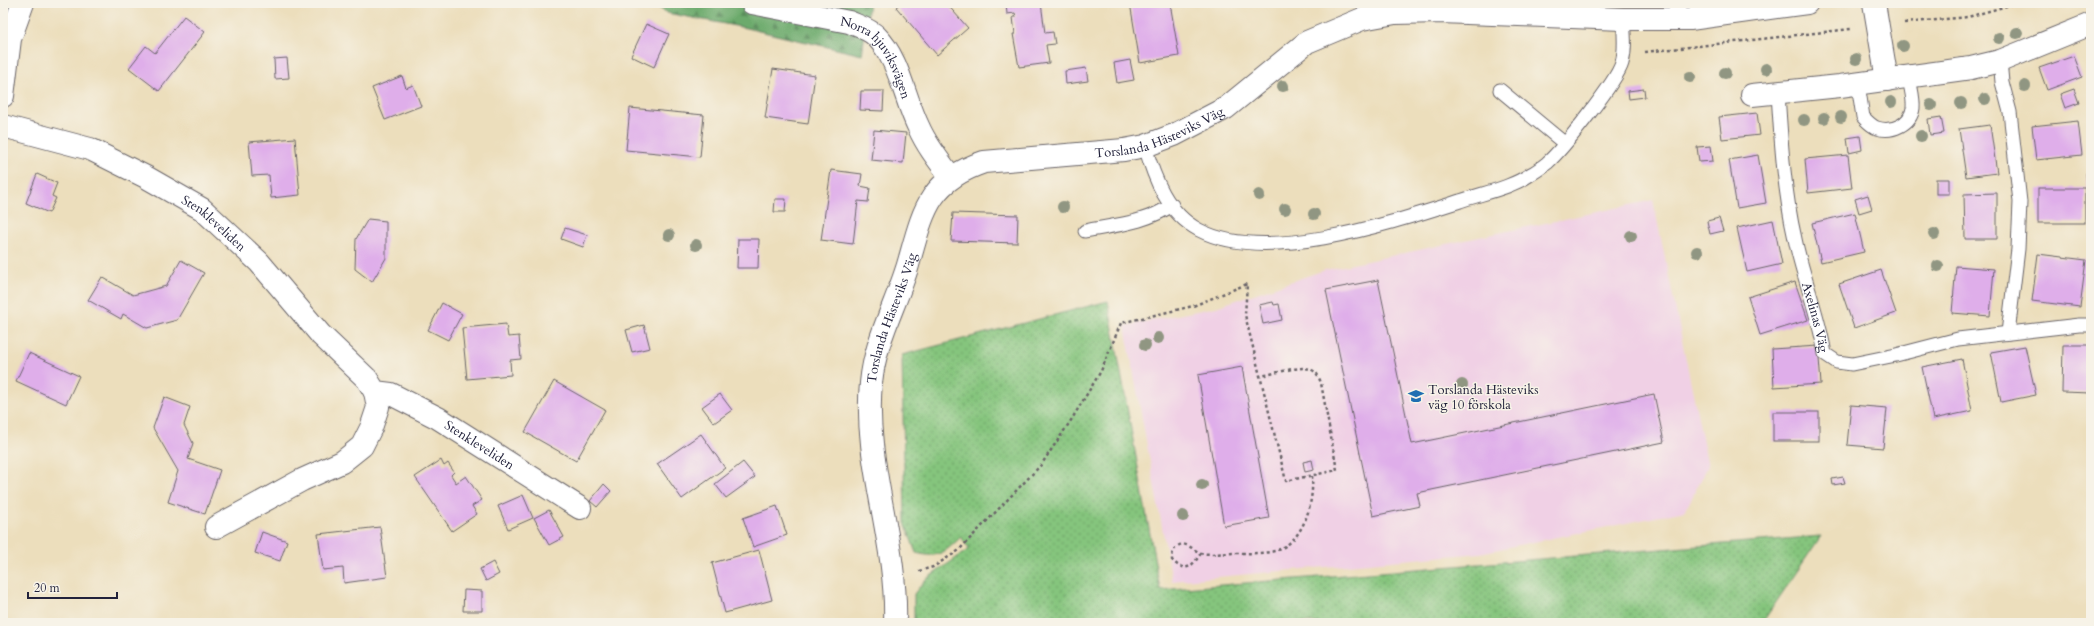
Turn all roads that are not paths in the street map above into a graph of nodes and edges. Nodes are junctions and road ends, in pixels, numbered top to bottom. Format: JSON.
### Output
{"nodes":[{"id":1,"x":23,"y":3,"type":"edge"},
{"id":2,"x":752,"y":3,"type":"edge"},
{"id":3,"x":1807,"y":3,"type":"edge"},
{"id":4,"x":1874,"y":3,"type":"edge"},
{"id":5,"x":1623,"y":19,"type":"junction"},
{"id":6,"x":2091,"y":24,"type":"edge"},
{"id":7,"x":2000,"y":61,"type":"junction"},
{"id":8,"x":1909,"y":77,"type":"junction"},
{"id":9,"x":1887,"y":80,"type":"junction"},
{"id":10,"x":1858,"y":84,"type":"junction"},
{"id":11,"x":1500,"y":90,"type":"dead end"},
{"id":12,"x":1778,"y":93,"type":"junction"},
{"id":13,"x":1752,"y":95,"type":"dead end"},
{"id":14,"x":3,"y":96,"type":"edge"},
{"id":15,"x":3,"y":126,"type":"edge"},
{"id":16,"x":1564,"y":144,"type":"junction"},
{"id":17,"x":1145,"y":146,"type":"junction"},
{"id":18,"x":951,"y":177,"type":"junction"},
{"id":19,"x":1172,"y":205,"type":"junction"},
{"id":20,"x":1085,"y":231,"type":"dead end"},
{"id":21,"x":2091,"y":325,"type":"edge"},
{"id":22,"x":2008,"y":333,"type":"junction"},
{"id":23,"x":375,"y":392,"type":"junction"},
{"id":24,"x":580,"y":508,"type":"dead end"},
{"id":25,"x":216,"y":527,"type":"dead end"},
{"id":26,"x":895,"y":623,"type":"edge"}],
"edges":[{"from":1,"to":14,"type":"street"},
{"from":2,"to":18,"type":"street","name":"Norra hjuviksvägen"},
{"from":3,"to":5,"type":"street","name":"Torslanda Hästeviks Väg"},
{"from":4,"to":9,"type":"street"},
{"from":5,"to":16,"type":"lane"},
{"from":5,"to":17,"type":"street","name":"Torslanda Hästeviks Väg"},
{"from":6,"to":7,"type":"street"},
{"from":7,"to":8,"type":"street"},
{"from":7,"to":22,"type":"lane"},
{"from":8,"to":9,"type":"street"},
{"from":8,"to":10,"type":"lane"},
{"from":9,"to":10,"type":"street"},
{"from":10,"to":12,"type":"street"},
{"from":11,"to":16,"type":"lane"},
{"from":12,"to":13,"type":"street"},
{"from":12,"to":22,"type":"lane","name":"Axelinas Väg"},
{"from":15,"to":23,"type":"street","name":"Stenkleveliden"},
{"from":16,"to":19,"type":"lane"},
{"from":17,"to":18,"type":"street","name":"Torslanda Hästeviks Väg"},
{"from":17,"to":19,"type":"lane"},
{"from":18,"to":26,"type":"street","name":"Torslanda Hästeviks Väg"},
{"from":19,"to":20,"type":"lane"},
{"from":21,"to":22,"type":"lane","name":"Axelinas Väg"},
{"from":23,"to":24,"type":"street","name":"Stenkleveliden"},
{"from":23,"to":25,"type":"street"}]}
